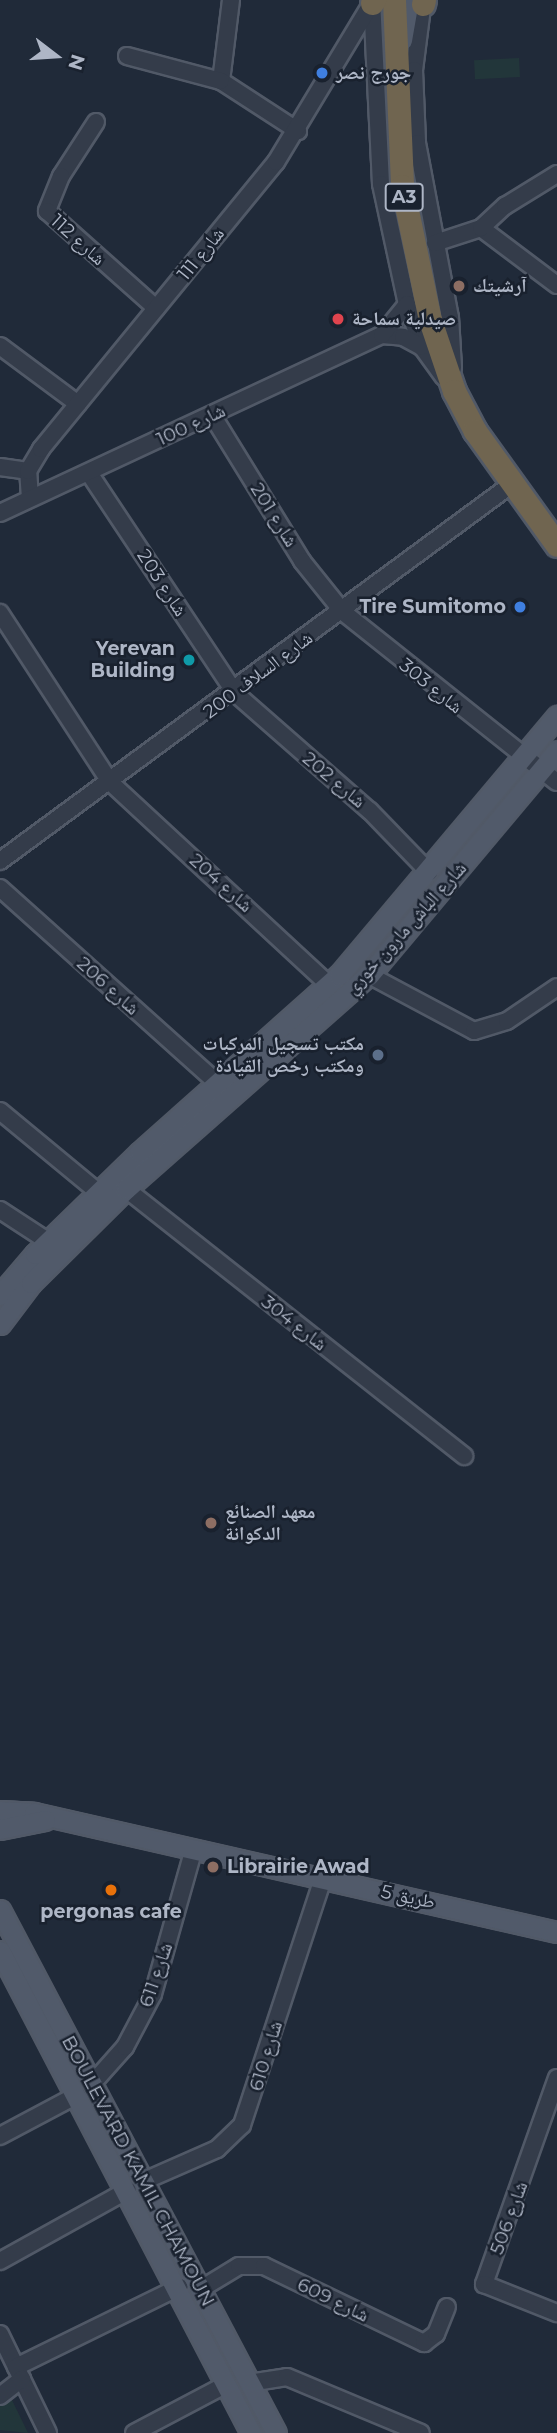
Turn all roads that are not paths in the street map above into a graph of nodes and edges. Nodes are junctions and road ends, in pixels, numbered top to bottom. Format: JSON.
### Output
{"nodes":[{"id":1,"x":231,"y":0,"type":"edge"},
{"id":2,"x":378,"y":1,"type":"edge"},
{"id":3,"x":420,"y":1,"type":"edge"},
{"id":4,"x":127,"y":56,"type":"dead end"},
{"id":5,"x":396,"y":71,"type":"junction"},
{"id":6,"x":221,"y":81,"type":"junction"},
{"id":7,"x":96,"y":122,"type":"dead end"},
{"id":8,"x":298,"y":131,"type":"junction"},
{"id":9,"x":557,"y":174,"type":"edge"},
{"id":10,"x":481,"y":228,"type":"junction"},
{"id":11,"x":435,"y":243,"type":"junction"},
{"id":12,"x":557,"y":285,"type":"edge"},
{"id":13,"x":407,"y":304,"type":"junction"},
{"id":14,"x":156,"y":308,"type":"junction"},
{"id":15,"x":382,"y":335,"type":"junction"},
{"id":16,"x":0,"y":346,"type":"edge"},
{"id":17,"x":422,"y":347,"type":"junction"},
{"id":18,"x":454,"y":391,"type":"junction"},
{"id":19,"x":78,"y":404,"type":"junction"},
{"id":20,"x":212,"y":415,"type":"junction"},
{"id":21,"x":0,"y":467,"type":"edge"},
{"id":22,"x":28,"y":471,"type":"junction"},
{"id":23,"x":89,"y":473,"type":"junction"},
{"id":24,"x":512,"y":484,"type":"junction"},
{"id":25,"x":30,"y":498,"type":"junction"},
{"id":26,"x":0,"y":513,"type":"edge"},
{"id":27,"x":557,"y":545,"type":"edge"},
{"id":28,"x":343,"y":612,"type":"junction"},
{"id":29,"x":0,"y":613,"type":"edge"},
{"id":30,"x":234,"y":693,"type":"junction"},
{"id":31,"x":557,"y":716,"type":"edge"},
{"id":32,"x":557,"y":751,"type":"edge"},
{"id":33,"x":522,"y":759,"type":"junction"},
{"id":34,"x":549,"y":777,"type":"edge"},
{"id":35,"x":111,"y":783,"type":"junction"},
{"id":36,"x":0,"y":861,"type":"edge"},
{"id":37,"x":429,"y":872,"type":"junction"},
{"id":38,"x":0,"y":888,"type":"edge"},
{"id":39,"x":369,"y":975,"type":"junction"},
{"id":40,"x":328,"y":984,"type":"junction"},
{"id":41,"x":557,"y":987,"type":"edge"},
{"id":42,"x":217,"y":1083,"type":"junction"},
{"id":43,"x":0,"y":1111,"type":"edge"},
{"id":44,"x":126,"y":1189,"type":"junction"},
{"id":45,"x":99,"y":1192,"type":"junction"},
{"id":46,"x":0,"y":1210,"type":"edge"},
{"id":47,"x":49,"y":1242,"type":"junction"},
{"id":48,"x":0,"y":1295,"type":"edge"},
{"id":49,"x":0,"y":1324,"type":"edge"},
{"id":50,"x":464,"y":1456,"type":"dead end"},
{"id":51,"x":0,"y":1797,"type":"edge"},
{"id":52,"x":0,"y":1811,"type":"edge"},
{"id":53,"x":22,"y":1811,"type":"junction"},
{"id":54,"x":53,"y":1819,"type":"junction"},
{"id":55,"x":0,"y":1829,"type":"edge"},
{"id":56,"x":193,"y":1852,"type":"junction"},
{"id":57,"x":323,"y":1879,"type":"junction"},
{"id":58,"x":0,"y":1910,"type":"edge"},
{"id":59,"x":557,"y":1931,"type":"edge"},
{"id":60,"x":0,"y":1951,"type":"edge"},
{"id":61,"x":557,"y":2078,"type":"edge"},
{"id":62,"x":84,"y":2090,"type":"junction"},
{"id":63,"x":0,"y":2136,"type":"edge"},
{"id":64,"x":136,"y":2185,"type":"junction"},
{"id":65,"x":0,"y":2261,"type":"edge"},
{"id":66,"x":179,"y":2287,"type":"junction"},
{"id":67,"x":201,"y":2289,"type":"junction"},
{"id":68,"x":447,"y":2307,"type":"dead end"},
{"id":69,"x":557,"y":2313,"type":"edge"},
{"id":70,"x":0,"y":2334,"type":"edge"},
{"id":71,"x":19,"y":2373,"type":"junction"},
{"id":72,"x":250,"y":2383,"type":"junction"},
{"id":73,"x":227,"y":2384,"type":"junction"},
{"id":74,"x":0,"y":2396,"type":"edge"},
{"id":75,"x":48,"y":2433,"type":"edge"},
{"id":76,"x":134,"y":2433,"type":"edge"},
{"id":77,"x":251,"y":2433,"type":"edge"},
{"id":78,"x":276,"y":2433,"type":"edge"},
{"id":79,"x":421,"y":2433,"type":"edge"}],
"edges":[{"from":1,"to":6,"type":"street"},
{"from":2,"to":5,"type":"highway","number":"A3"},
{"from":2,"to":8,"type":"street","name":"شارع 111"},
{"from":2,"to":13,"type":"street"},
{"from":3,"to":5,"type":"main road"},
{"from":3,"to":11,"type":"street"},
{"from":4,"to":6,"type":"street"},
{"from":5,"to":18,"type":"highway","number":"A3"},
{"from":6,"to":8,"type":"street"},
{"from":7,"to":14,"type":"street","name":"شارع 112"},
{"from":8,"to":14,"type":"street","name":"شارع 111"},
{"from":9,"to":10,"type":"street"},
{"from":10,"to":11,"type":"street"},
{"from":10,"to":12,"type":"street"},
{"from":11,"to":18,"type":"street"},
{"from":13,"to":15,"type":"street"},
{"from":13,"to":17,"type":"street"},
{"from":14,"to":19,"type":"street","name":"شارع 111"},
{"from":15,"to":17,"type":"street"},
{"from":15,"to":20,"type":"street","name":"شارع 100"},
{"from":16,"to":19,"type":"street"},
{"from":17,"to":18,"type":"street"},
{"from":18,"to":24,"type":"highway","number":"A3"},
{"from":19,"to":22,"type":"street","name":"شارع 111"},
{"from":20,"to":23,"type":"street","name":"شارع 100"},
{"from":20,"to":28,"type":"street","name":"شارع 201"},
{"from":21,"to":22,"type":"street"},
{"from":22,"to":25,"type":"street"},
{"from":23,"to":25,"type":"street","name":"شارع 100"},
{"from":23,"to":30,"type":"street","name":"شارع 203"},
{"from":24,"to":27,"type":"highway","number":"A3"},
{"from":24,"to":28,"type":"street","name":"200 شارع السلاف"},
{"from":25,"to":26,"type":"street","name":"شارع 100"},
{"from":28,"to":30,"type":"street","name":"200 شارع السلاف"},
{"from":28,"to":33,"type":"street","name":"شارع 303"},
{"from":29,"to":35,"type":"street","name":"شارع 204"},
{"from":30,"to":35,"type":"street","name":"200 شارع السلاف"},
{"from":30,"to":37,"type":"street","name":"شارع 202"},
{"from":31,"to":33,"type":"main road"},
{"from":32,"to":34,"type":"main road","name":"شارع الباش مارون خوري"},
{"from":33,"to":34,"type":"street","name":"شارع 303"},
{"from":33,"to":37,"type":"main road"},
{"from":34,"to":39,"type":"main road","name":"شارع الباش مارون خوري"},
{"from":35,"to":36,"type":"street","name":"200 شارع السلاف"},
{"from":35,"to":40,"type":"street","name":"شارع 204"},
{"from":37,"to":40,"type":"main road"},
{"from":38,"to":42,"type":"street","name":"شارع 206"},
{"from":39,"to":41,"type":"street"},
{"from":39,"to":44,"type":"main road","name":"شارع الباش مارون خوري"},
{"from":40,"to":42,"type":"main road"},
{"from":42,"to":45,"type":"main road"},
{"from":43,"to":45,"type":"street"},
{"from":44,"to":49,"type":"main road","name":"شارع الباش مارون خوري"},
{"from":44,"to":50,"type":"street","name":"شارع 304"},
{"from":45,"to":47,"type":"main road"},
{"from":46,"to":47,"type":"street"},
{"from":47,"to":48,"type":"main road"},
{"from":51,"to":53,"type":"main road"},
{"from":52,"to":53,"type":"main road"},
{"from":53,"to":54,"type":"main road","name":"طريق 5"},
{"from":54,"to":55,"type":"main road"},
{"from":54,"to":56,"type":"main road","name":"طريق 5"},
{"from":56,"to":57,"type":"main road","name":"طريق 5"},
{"from":56,"to":62,"type":"street","name":"شارع 611"},
{"from":57,"to":59,"type":"main road","name":"طريق 5"},
{"from":57,"to":64,"type":"street","name":"شارع 610"},
{"from":58,"to":62,"type":"main road","name":"BOULEVARD KAMIL CHAMOUN"},
{"from":60,"to":62,"type":"main road","name":"BOULEVARD KAMIL CHAMOUN"},
{"from":61,"to":69,"type":"street","name":"شارع 506"},
{"from":62,"to":63,"type":"street"},
{"from":62,"to":64,"type":"main road","name":"BOULEVARD KAMIL CHAMOUN"},
{"from":64,"to":65,"type":"street","name":"شارع 610"},
{"from":64,"to":66,"type":"main road","name":"BOULEVARD KAMIL CHAMOUN"},
{"from":64,"to":67,"type":"main road","name":"BOULEVARD KAMIL CHAMOUN"},
{"from":66,"to":71,"type":"street"},
{"from":66,"to":73,"type":"main road","name":"BOULEVARD KAMIL CHAMOUN"},
{"from":67,"to":68,"type":"street","name":"شارع 609"},
{"from":67,"to":72,"type":"main road","name":"BOULEVARD KAMIL CHAMOUN"},
{"from":70,"to":71,"type":"street"},
{"from":71,"to":74,"type":"street"},
{"from":71,"to":75,"type":"street"},
{"from":72,"to":78,"type":"main road","name":"BOULEVARD KAMIL CHAMOUN"},
{"from":72,"to":79,"type":"street"},
{"from":73,"to":76,"type":"street"},
{"from":73,"to":77,"type":"main road","name":"BOULEVARD KAMIL CHAMOUN"}]}
